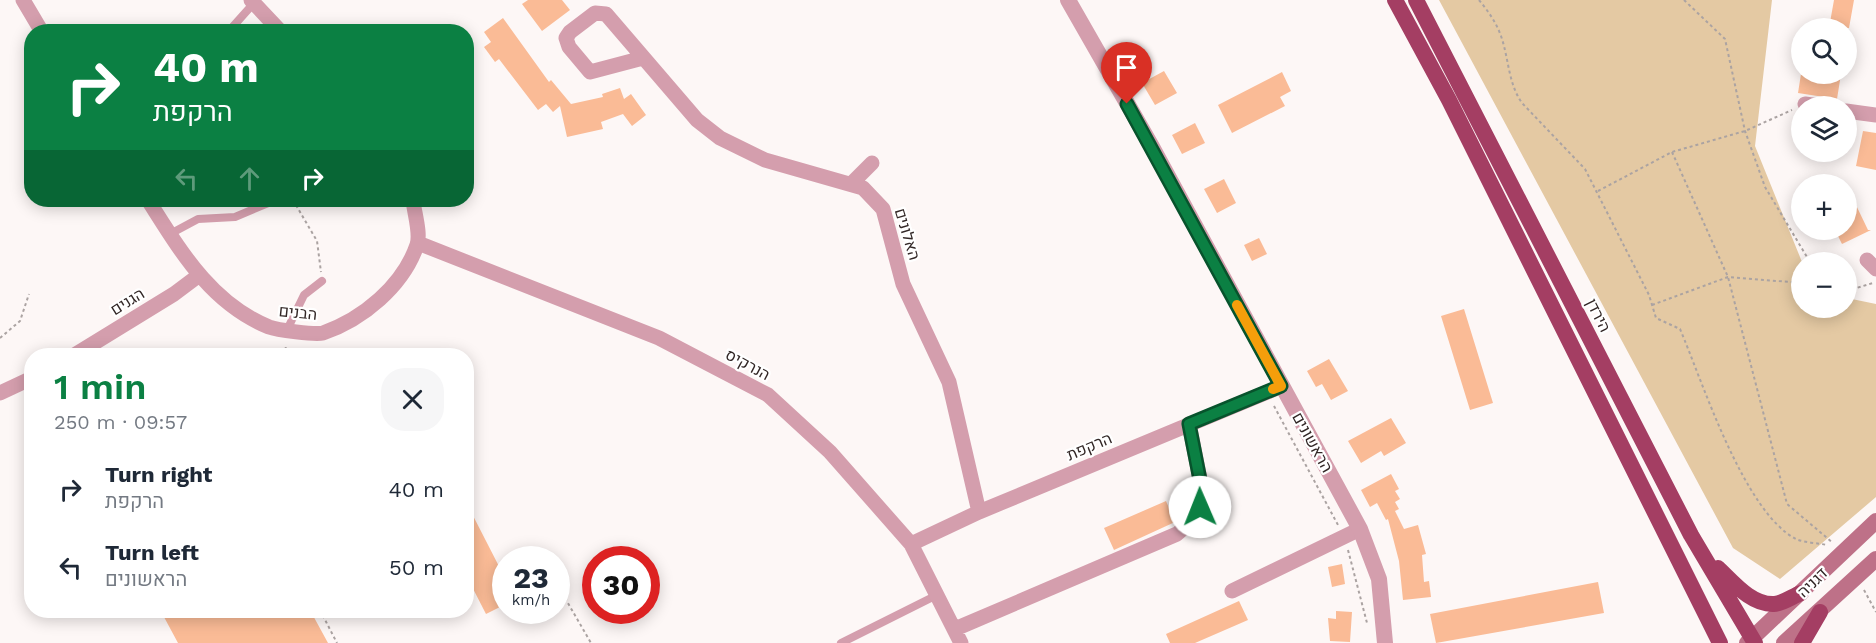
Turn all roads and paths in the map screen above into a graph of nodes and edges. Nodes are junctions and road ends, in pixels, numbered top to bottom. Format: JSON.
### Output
{"nodes":[{"id":1,"x":23,"y":0,"type":"edge"},
{"id":2,"x":1068,"y":0,"type":"edge"},
{"id":3,"x":1395,"y":0,"type":"edge"},
{"id":4,"x":1416,"y":0,"type":"edge"},
{"id":5,"x":1479,"y":0,"type":"edge"},
{"id":6,"x":1684,"y":0,"type":"edge"},
{"id":7,"x":252,"y":2,"type":"edge"},
{"id":8,"x":37,"y":24,"type":"edge"},
{"id":9,"x":234,"y":24,"type":"edge"},
{"id":10,"x":273,"y":24,"type":"edge"},
{"id":11,"x":643,"y":58,"type":"junction"},
{"id":12,"x":1857,"y":112,"type":"edge"},
{"id":13,"x":1791,"y":113,"type":"edge"},
{"id":14,"x":1876,"y":115,"type":"edge"},
{"id":15,"x":1745,"y":131,"type":"junction"},
{"id":16,"x":1672,"y":152,"type":"junction"},
{"id":17,"x":872,"y":163,"type":"dead end"},
{"id":18,"x":850,"y":184,"type":"junction"},
{"id":19,"x":1598,"y":192,"type":"junction"},
{"id":20,"x":153,"y":207,"type":"edge"},
{"id":21,"x":259,"y":207,"type":"edge"},
{"id":22,"x":296,"y":207,"type":"edge"},
{"id":23,"x":414,"y":207,"type":"edge"},
{"id":24,"x":170,"y":234,"type":"junction"},
{"id":25,"x":418,"y":243,"type":"junction"},
{"id":26,"x":1804,"y":252,"type":"edge"},
{"id":27,"x":198,"y":276,"type":"junction"},
{"id":28,"x":1728,"y":277,"type":"junction"},
{"id":29,"x":322,"y":281,"type":"joint"},
{"id":30,"x":1791,"y":282,"type":"edge"},
{"id":31,"x":1876,"y":282,"type":"edge"},
{"id":32,"x":1857,"y":289,"type":"edge"},
{"id":33,"x":29,"y":294,"type":"dead end"},
{"id":34,"x":1652,"y":305,"type":"junction"},
{"id":35,"x":288,"y":330,"type":"junction"},
{"id":36,"x":0,"y":338,"type":"edge"},
{"id":37,"x":87,"y":348,"type":"edge"},
{"id":38,"x":24,"y":382,"type":"edge"},
{"id":39,"x":1274,"y":389,"type":"junction"},
{"id":40,"x":0,"y":393,"type":"edge"},
{"id":41,"x":1189,"y":424,"type":"junction"},
{"id":42,"x":979,"y":512,"type":"junction"},
{"id":43,"x":1876,"y":521,"type":"edge"},
{"id":44,"x":1360,"y":529,"type":"junction"},
{"id":45,"x":1344,"y":537,"type":"junction"},
{"id":46,"x":912,"y":544,"type":"junction"},
{"id":47,"x":1835,"y":550,"type":"junction"},
{"id":48,"x":1703,"y":554,"type":"junction"},
{"id":49,"x":1876,"y":559,"type":"edge"},
{"id":50,"x":1856,"y":575,"type":"junction"},
{"id":51,"x":1232,"y":591,"type":"dead end"},
{"id":52,"x":1801,"y":593,"type":"junction"},
{"id":53,"x":937,"y":595,"type":"junction"},
{"id":54,"x":570,"y":607,"type":"edge"},
{"id":55,"x":1821,"y":612,"type":"junction"},
{"id":56,"x":1876,"y":612,"type":"edge"},
{"id":57,"x":324,"y":618,"type":"edge"},
{"id":58,"x":1369,"y":632,"type":"dead end"},
{"id":59,"x":958,"y":636,"type":"edge"},
{"id":60,"x":1752,"y":641,"type":"edge"},
{"id":61,"x":337,"y":643,"type":"edge"},
{"id":62,"x":591,"y":643,"type":"edge"},
{"id":63,"x":841,"y":643,"type":"edge"},
{"id":64,"x":1385,"y":643,"type":"edge"},
{"id":65,"x":1720,"y":643,"type":"edge"},
{"id":66,"x":1784,"y":643,"type":"edge"},
{"id":67,"x":1802,"y":643,"type":"edge"}],
"edges":[{"from":1,"to":8,"type":"street"},
{"from":2,"to":39,"type":"street","name":"הראשונים"},
{"from":3,"to":65,"type":"highway"},
{"from":4,"to":48,"type":"highway","name":"הירדן"},
{"from":5,"to":19,"type":"path"},
{"from":6,"to":15,"type":"path"},
{"from":7,"to":9,"type":"lane"},
{"from":7,"to":10,"type":"street"},
{"from":11,"to":11,"type":"street","name":"האלונים"},
{"from":11,"to":18,"type":"street","name":"האלונים"},
{"from":12,"to":14,"type":"street"},
{"from":13,"to":15,"type":"path"},
{"from":15,"to":16,"type":"path"},
{"from":15,"to":26,"type":"path"},
{"from":16,"to":19,"type":"path"},
{"from":16,"to":28,"type":"path"},
{"from":17,"to":18,"type":"street"},
{"from":18,"to":42,"type":"street","name":"האלונים"},
{"from":19,"to":34,"type":"path"},
{"from":20,"to":24,"type":"street","name":"הבנים"},
{"from":21,"to":24,"type":"lane"},
{"from":22,"to":29,"type":"path"},
{"from":23,"to":25,"type":"street"},
{"from":24,"to":27,"type":"street","name":"הבנים"},
{"from":25,"to":35,"type":"street","name":"הבנים"},
{"from":25,"to":46,"type":"street","name":"הנרקיס"},
{"from":27,"to":35,"type":"street","name":"הבנים"},
{"from":27,"to":37,"type":"street","name":"הגנים"},
{"from":28,"to":30,"type":"path"},
{"from":28,"to":34,"type":"path"},
{"from":28,"to":47,"type":"path"},
{"from":29,"to":35,"type":"lane"},
{"from":31,"to":32,"type":"path"},
{"from":33,"to":36,"type":"path"},
{"from":34,"to":47,"type":"path"},
{"from":38,"to":40,"type":"street"},
{"from":39,"to":41,"type":"street","name":"הרקפת"},
{"from":39,"to":44,"type":"street","name":"הראשונים"},
{"from":39,"to":45,"type":"path"},
{"from":41,"to":42,"type":"street","name":"הרקפת"},
{"from":41,"to":59,"type":"street"},
{"from":42,"to":46,"type":"street","name":"הרקפת"},
{"from":43,"to":47,"type":"main road","name":"דגניה"},
{"from":44,"to":45,"type":"street"},
{"from":44,"to":64,"type":"street","name":"הראשונים"},
{"from":45,"to":51,"type":"street"},
{"from":45,"to":58,"type":"path"},
{"from":46,"to":53,"type":"street","name":"הנרקיס"},
{"from":47,"to":52,"type":"main road","name":"דגניה"},
{"from":48,"to":52,"type":"highway"},
{"from":48,"to":60,"type":"highway","name":"הירדן"},
{"from":49,"to":50,"type":"main road","name":"דגניה"},
{"from":50,"to":55,"type":"main road","name":"דגניה"},
{"from":50,"to":56,"type":"path"},
{"from":52,"to":60,"type":"main road","name":"דגניה"},
{"from":53,"to":59,"type":"street","name":"הנרקיס"},
{"from":53,"to":63,"type":"lane"},
{"from":54,"to":62,"type":"path"},
{"from":55,"to":66,"type":"main road","name":"דגניה"},
{"from":55,"to":67,"type":"highway"},
{"from":57,"to":61,"type":"path"}]}
